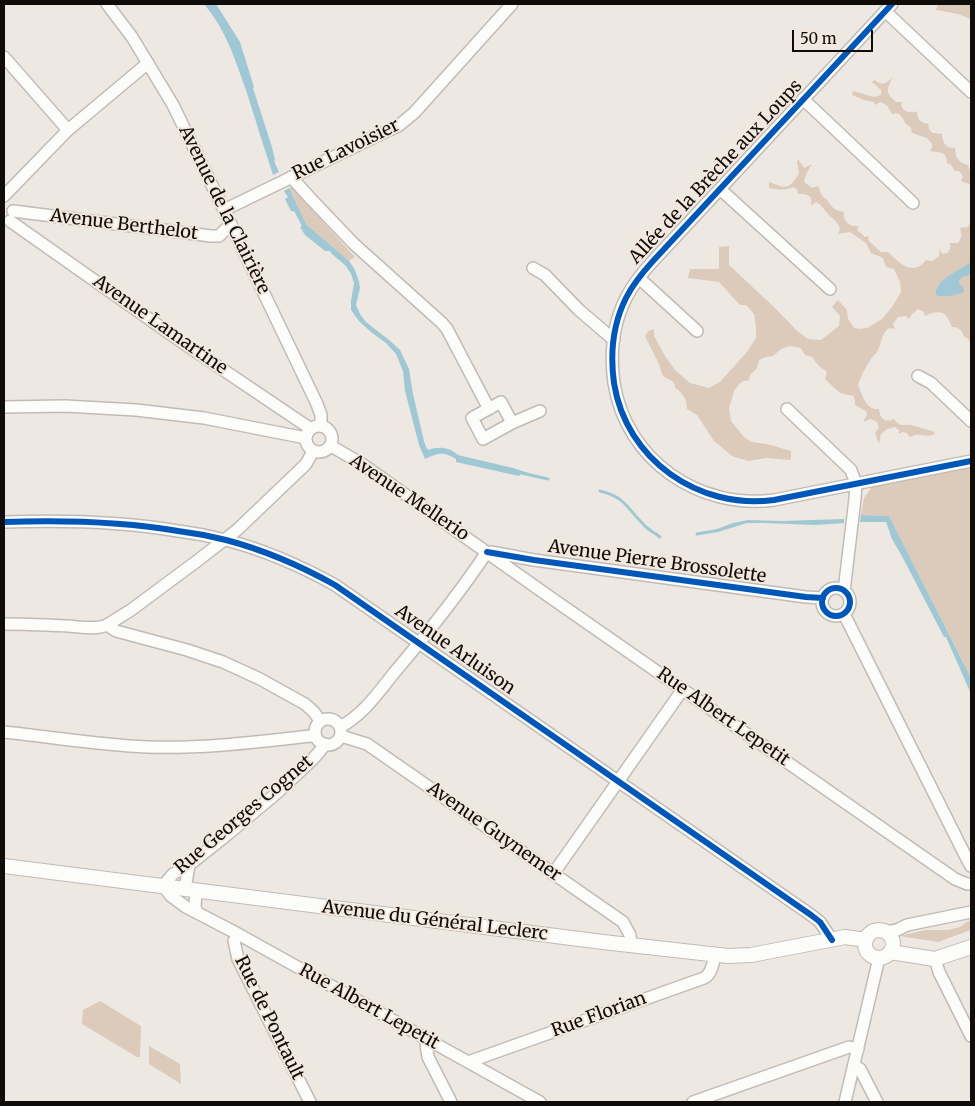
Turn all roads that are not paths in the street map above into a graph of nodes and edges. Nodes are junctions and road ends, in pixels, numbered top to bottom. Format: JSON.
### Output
{"nodes":[{"id":1,"x":107,"y":4,"type":"edge"},
{"id":2,"x":512,"y":4,"type":"edge"},
{"id":3,"x":888,"y":7,"type":"edge"},
{"id":4,"x":4,"y":57,"type":"edge"},
{"id":5,"x":148,"y":63,"type":"junction"},
{"id":6,"x":971,"y":92,"type":"edge"},
{"id":7,"x":803,"y":100,"type":"junction"},
{"id":8,"x":68,"y":130,"type":"junction"},
{"id":9,"x":291,"y":177,"type":"junction"},
{"id":10,"x":720,"y":188,"type":"junction"},
{"id":11,"x":4,"y":198,"type":"edge"},
{"id":12,"x":913,"y":203,"type":"dead end"},
{"id":13,"x":224,"y":210,"type":"junction"},
{"id":14,"x":9,"y":218,"type":"edge"},
{"id":15,"x":230,"y":224,"type":"junction"},
{"id":16,"x":533,"y":268,"type":"dead end"},
{"id":17,"x":639,"y":278,"type":"junction"},
{"id":18,"x":830,"y":289,"type":"dead end"},
{"id":19,"x":697,"y":331,"type":"dead end"},
{"id":20,"x":614,"y":340,"type":"junction"},
{"id":21,"x":918,"y":376,"type":"dead end"},
{"id":22,"x":4,"y":407,"type":"edge"},
{"id":23,"x":489,"y":409,"type":"junction"},
{"id":24,"x":787,"y":409,"type":"dead end"},
{"id":25,"x":540,"y":411,"type":"dead end"},
{"id":26,"x":971,"y":421,"type":"edge"},
{"id":27,"x":512,"y":423,"type":"junction"},
{"id":28,"x":313,"y":431,"type":"junction"},
{"id":29,"x":331,"y":446,"type":"junction"},
{"id":30,"x":313,"y":451,"type":"junction"},
{"id":31,"x":971,"y":461,"type":"edge"},
{"id":32,"x":856,"y":484,"type":"junction"},
{"id":33,"x":4,"y":522,"type":"edge"},
{"id":34,"x":225,"y":540,"type":"junction"},
{"id":35,"x":487,"y":552,"type":"junction"},
{"id":36,"x":534,"y":560,"type":"junction"},
{"id":37,"x":523,"y":578,"type":"junction"},
{"id":38,"x":844,"y":591,"type":"junction"},
{"id":39,"x":823,"y":598,"type":"junction"},
{"id":40,"x":844,"y":614,"type":"junction"},
{"id":41,"x":4,"y":624,"type":"edge"},
{"id":42,"x":108,"y":625,"type":"junction"},
{"id":43,"x":419,"y":643,"type":"junction"},
{"id":44,"x":683,"y":689,"type":"junction"},
{"id":45,"x":320,"y":722,"type":"junction"},
{"id":46,"x":340,"y":731,"type":"junction"},
{"id":47,"x":4,"y":732,"type":"edge"},
{"id":48,"x":316,"y":735,"type":"junction"},
{"id":49,"x":325,"y":744,"type":"junction"},
{"id":50,"x":618,"y":782,"type":"junction"},
{"id":51,"x":968,"y":862,"type":"edge"},
{"id":52,"x":188,"y":865,"type":"junction"},
{"id":53,"x":4,"y":866,"type":"edge"},
{"id":54,"x":553,"y":874,"type":"junction"},
{"id":55,"x":959,"y":881,"type":"junction"},
{"id":56,"x":971,"y":884,"type":"edge"},
{"id":57,"x":163,"y":886,"type":"junction"},
{"id":58,"x":191,"y":890,"type":"junction"},
{"id":59,"x":197,"y":912,"type":"junction"},
{"id":60,"x":971,"y":912,"type":"edge"},
{"id":61,"x":886,"y":932,"type":"junction"},
{"id":62,"x":238,"y":934,"type":"junction"},
{"id":63,"x":832,"y":940,"type":"junction"},
{"id":64,"x":866,"y":940,"type":"junction"},
{"id":65,"x":631,"y":945,"type":"junction"},
{"id":66,"x":971,"y":947,"type":"edge"},
{"id":67,"x":715,"y":955,"type":"junction"},
{"id":68,"x":884,"y":955,"type":"junction"},
{"id":69,"x":935,"y":959,"type":"junction"},
{"id":70,"x":971,"y":1036,"type":"edge"},
{"id":71,"x":425,"y":1037,"type":"junction"},
{"id":72,"x":858,"y":1049,"type":"junction"},
{"id":73,"x":468,"y":1062,"type":"junction"},
{"id":74,"x":854,"y":1066,"type":"junction"},
{"id":75,"x":310,"y":1102,"type":"edge"},
{"id":76,"x":451,"y":1102,"type":"edge"},
{"id":77,"x":540,"y":1102,"type":"edge"},
{"id":78,"x":693,"y":1102,"type":"edge"},
{"id":79,"x":845,"y":1102,"type":"edge"},
{"id":80,"x":877,"y":1102,"type":"edge"}],
"edges":[{"from":1,"to":5,"type":"street","name":"Avenue de la Clairière"},
{"from":2,"to":9,"type":"street","name":"Rue Lavoisier"},
{"from":3,"to":6,"type":"street"},
{"from":3,"to":7,"type":"street","name":"Allée de la Brèche aux Loups"},
{"from":4,"to":8,"type":"street"},
{"from":5,"to":8,"type":"street"},
{"from":5,"to":13,"type":"street","name":"Avenue de la Clairière"},
{"from":7,"to":10,"type":"street","name":"Allée de la Brèche aux Loups"},
{"from":7,"to":12,"type":"street"},
{"from":8,"to":11,"type":"street"},
{"from":9,"to":13,"type":"street","name":"Rue Lavoisier"},
{"from":9,"to":23,"type":"street"},
{"from":10,"to":17,"type":"street","name":"Allée de la Brèche aux Loups"},
{"from":10,"to":18,"type":"street"},
{"from":11,"to":14,"type":"street","name":"Avenue Lamartine"},
{"from":13,"to":15,"type":"street","name":"Avenue de la Clairière"},
{"from":14,"to":15,"type":"street","name":"Avenue Berthelot"},
{"from":14,"to":28,"type":"street","name":"Avenue Lamartine"},
{"from":15,"to":28,"type":"street","name":"Avenue de la Clairière"},
{"from":16,"to":20,"type":"street"},
{"from":17,"to":19,"type":"street"},
{"from":17,"to":20,"type":"street","name":"Allée de la Brèche aux Loups"},
{"from":20,"to":32,"type":"street","name":"Allée de la Brèche aux Loups"},
{"from":21,"to":26,"type":"street"},
{"from":22,"to":28,"type":"street"},
{"from":23,"to":27,"type":"street"},
{"from":23,"to":27,"type":"street"},
{"from":24,"to":32,"type":"street"},
{"from":25,"to":27,"type":"street"},
{"from":28,"to":29,"type":"street"},
{"from":28,"to":30,"type":"street"},
{"from":29,"to":30,"type":"street"},
{"from":29,"to":35,"type":"street","name":"Avenue Mellerio"},
{"from":30,"to":34,"type":"street"},
{"from":31,"to":32,"type":"street","name":"Allée de la Brèche aux Loups"},
{"from":32,"to":38,"type":"street"},
{"from":33,"to":34,"type":"street","name":"Avenue Arluison"},
{"from":34,"to":42,"type":"street"},
{"from":34,"to":43,"type":"street","name":"Avenue Arluison"},
{"from":35,"to":36,"type":"street","name":"Avenue Pierre Brossolette"},
{"from":35,"to":37,"type":"street","name":"Rue Albert Lepetit"},
{"from":35,"to":43,"type":"street"},
{"from":36,"to":37,"type":"street"},
{"from":36,"to":39,"type":"street","name":"Avenue Pierre Brossolette"},
{"from":37,"to":44,"type":"street","name":"Rue Albert Lepetit"},
{"from":38,"to":39,"type":"street"},
{"from":38,"to":40,"type":"street"},
{"from":39,"to":40,"type":"street"},
{"from":40,"to":51,"type":"street"},
{"from":41,"to":42,"type":"street"},
{"from":42,"to":45,"type":"street"},
{"from":43,"to":46,"type":"street"},
{"from":43,"to":50,"type":"street","name":"Avenue Arluison"},
{"from":44,"to":50,"type":"street"},
{"from":44,"to":55,"type":"street","name":"Rue Albert Lepetit"},
{"from":45,"to":46,"type":"street"},
{"from":45,"to":48,"type":"street"},
{"from":46,"to":49,"type":"street"},
{"from":46,"to":54,"type":"street","name":"Avenue Guynemer"},
{"from":47,"to":48,"type":"street"},
{"from":48,"to":49,"type":"street"},
{"from":49,"to":52,"type":"street","name":"Rue Georges Cognet"},
{"from":50,"to":54,"type":"street"},
{"from":50,"to":63,"type":"street","name":"Avenue Arluison"},
{"from":51,"to":55,"type":"street"},
{"from":52,"to":57,"type":"street","name":"Rue Georges Cognet"},
{"from":52,"to":58,"type":"street"},
{"from":53,"to":57,"type":"street","name":"Avenue du Général Leclerc"},
{"from":54,"to":65,"type":"street","name":"Avenue Guynemer"},
{"from":55,"to":56,"type":"street","name":"Rue Albert Lepetit"},
{"from":57,"to":58,"type":"street","name":"Avenue du Général Leclerc"},
{"from":57,"to":59,"type":"street","name":"Rue Albert Lepetit"},
{"from":58,"to":59,"type":"street"},
{"from":58,"to":65,"type":"street","name":"Avenue du Général Leclerc"},
{"from":59,"to":62,"type":"street","name":"Rue Albert Lepetit"},
{"from":60,"to":61,"type":"street"},
{"from":61,"to":64,"type":"street"},
{"from":61,"to":68,"type":"street"},
{"from":62,"to":71,"type":"street","name":"Rue Albert Lepetit"},
{"from":62,"to":75,"type":"street","name":"Rue de Pontault"},
{"from":63,"to":64,"type":"street","name":"Avenue du Général Leclerc"},
{"from":63,"to":67,"type":"street","name":"Avenue du Général Leclerc"},
{"from":64,"to":68,"type":"street"},
{"from":65,"to":67,"type":"street","name":"Avenue du Général Leclerc"},
{"from":66,"to":69,"type":"street"},
{"from":67,"to":73,"type":"street","name":"Rue Florian"},
{"from":68,"to":69,"type":"street"},
{"from":68,"to":72,"type":"street"},
{"from":69,"to":70,"type":"street"},
{"from":71,"to":73,"type":"street","name":"Rue Albert Lepetit"},
{"from":71,"to":76,"type":"street"},
{"from":72,"to":74,"type":"street"},
{"from":72,"to":78,"type":"street"},
{"from":73,"to":77,"type":"street","name":"Rue Albert Lepetit"},
{"from":74,"to":79,"type":"street"},
{"from":74,"to":80,"type":"street"}]}
